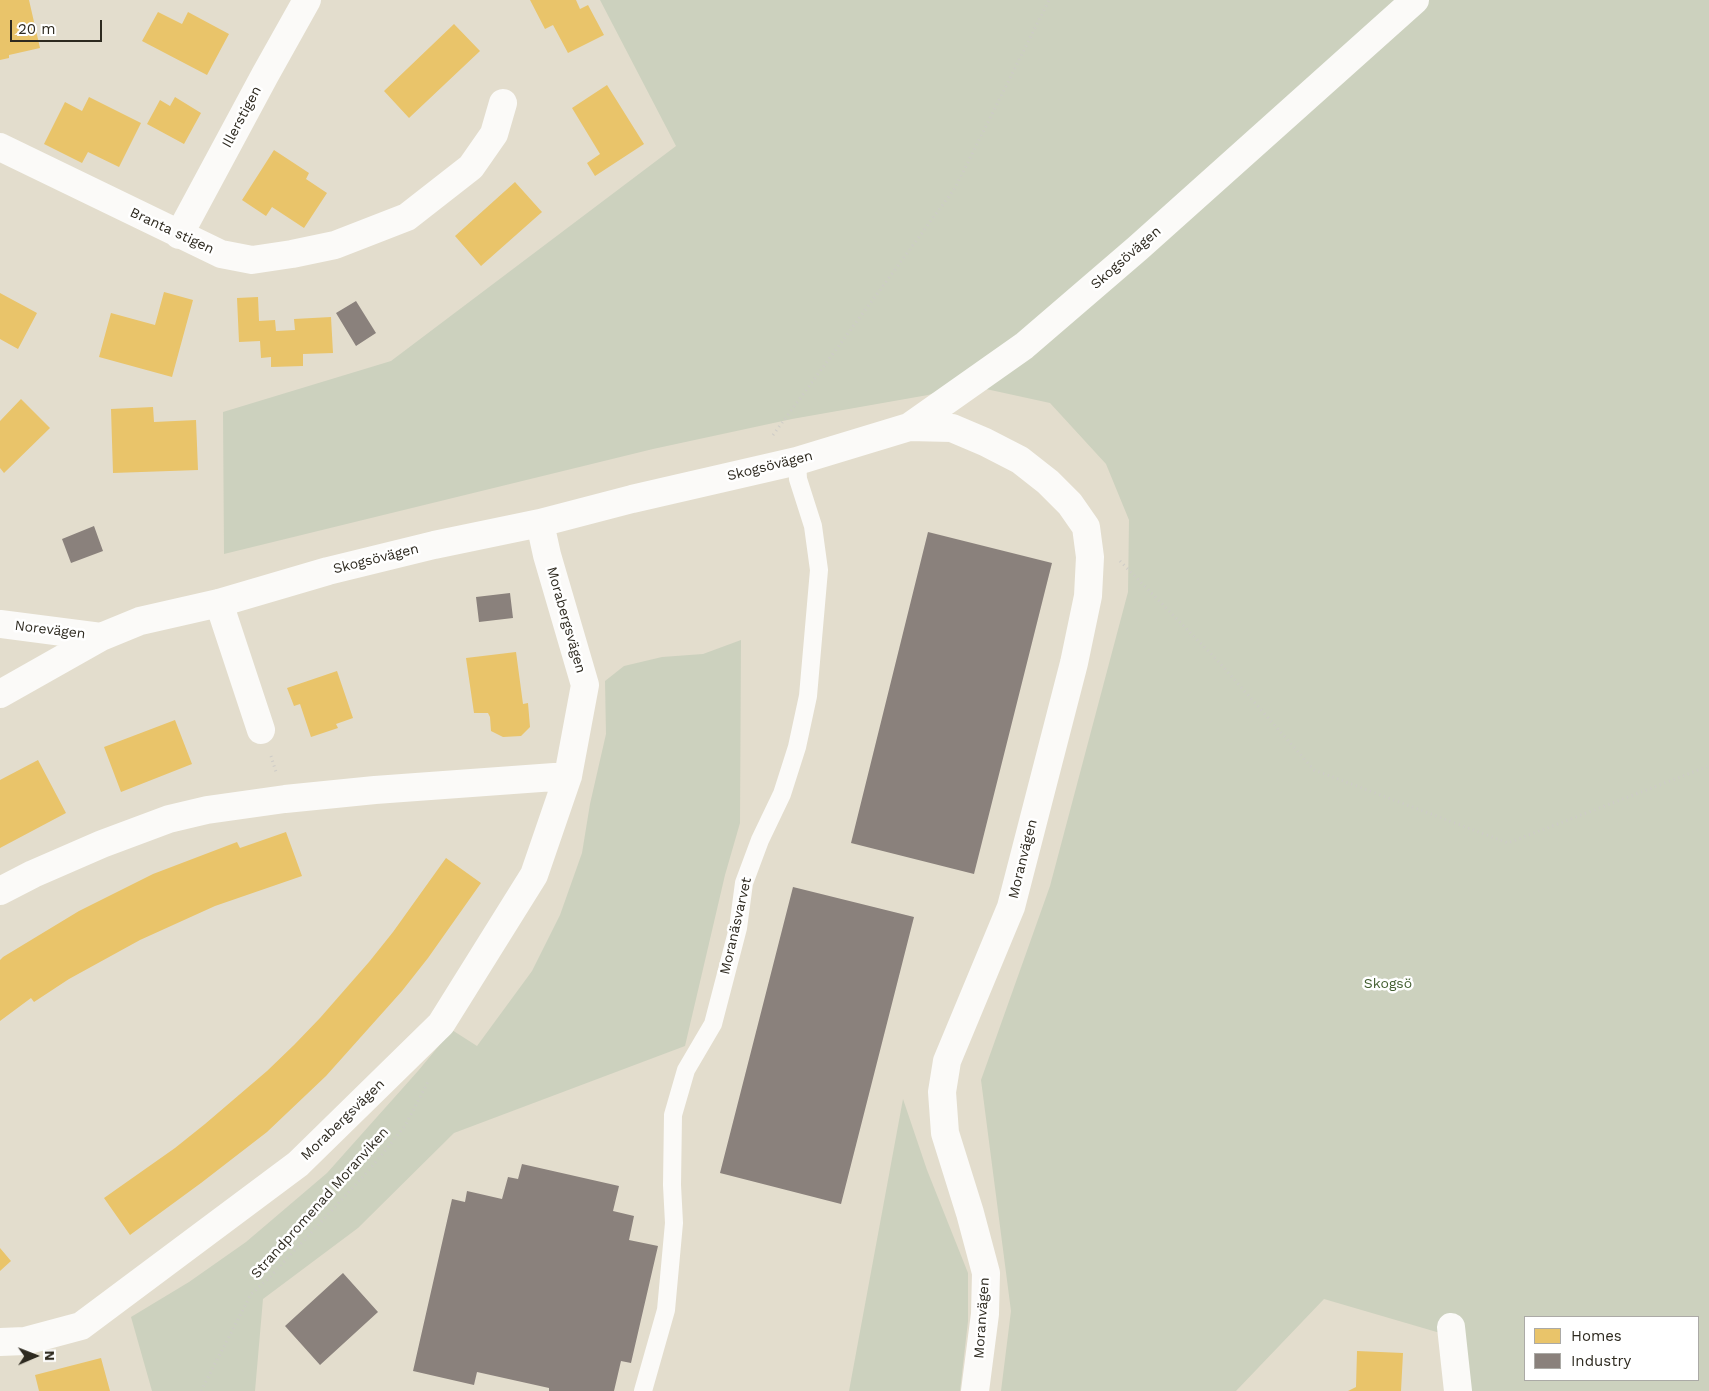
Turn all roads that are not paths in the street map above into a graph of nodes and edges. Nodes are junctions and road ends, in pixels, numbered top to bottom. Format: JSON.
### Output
{"nodes":[{"id":1,"x":307,"y":0,"type":"edge"},
{"id":2,"x":1415,"y":0,"type":"edge"},
{"id":3,"x":503,"y":103,"type":"dead end"},
{"id":4,"x":0,"y":147,"type":"edge"},
{"id":5,"x":179,"y":235,"type":"junction"},
{"id":6,"x":909,"y":427,"type":"junction"},
{"id":7,"x":797,"y":461,"type":"junction"},
{"id":8,"x":540,"y":522,"type":"junction"},
{"id":9,"x":220,"y":603,"type":"junction"},
{"id":10,"x":0,"y":624,"type":"edge"},
{"id":11,"x":101,"y":637,"type":"junction"},
{"id":12,"x":0,"y":694,"type":"edge"},
{"id":13,"x":261,"y":730,"type":"road end"},
{"id":14,"x":568,"y":776,"type":"junction"},
{"id":15,"x":0,"y":891,"type":"edge"},
{"id":16,"x":1451,"y":1327,"type":"dead end"},
{"id":17,"x":0,"y":1342,"type":"edge"},
{"id":18,"x":643,"y":1391,"type":"edge"},
{"id":19,"x":975,"y":1391,"type":"edge"},
{"id":20,"x":1458,"y":1391,"type":"edge"}],
"edges":[{"from":1,"to":5,"type":"street","name":"Illerstigen"},
{"from":2,"to":6,"type":"street","name":"Skogsövägen"},
{"from":3,"to":5,"type":"street","name":"Branta stigen"},
{"from":4,"to":5,"type":"street","name":"Branta stigen"},
{"from":6,"to":7,"type":"street","name":"Skogsövägen"},
{"from":6,"to":19,"type":"street","name":"Moranvägen"},
{"from":7,"to":8,"type":"street","name":"Skogsövägen"},
{"from":7,"to":18,"type":"lane","name":"Moranäsvarvet"},
{"from":8,"to":9,"type":"street","name":"Skogsövägen"},
{"from":8,"to":14,"type":"street","name":"Morabergsvägen"},
{"from":9,"to":11,"type":"street","name":"Skogsövägen"},
{"from":9,"to":13,"type":"street"},
{"from":10,"to":11,"type":"street","name":"Norevägen"},
{"from":11,"to":12,"type":"street","name":"Skogsövägen"},
{"from":14,"to":15,"type":"street"},
{"from":14,"to":17,"type":"street","name":"Morabergsvägen"},
{"from":16,"to":20,"type":"street"}]}
